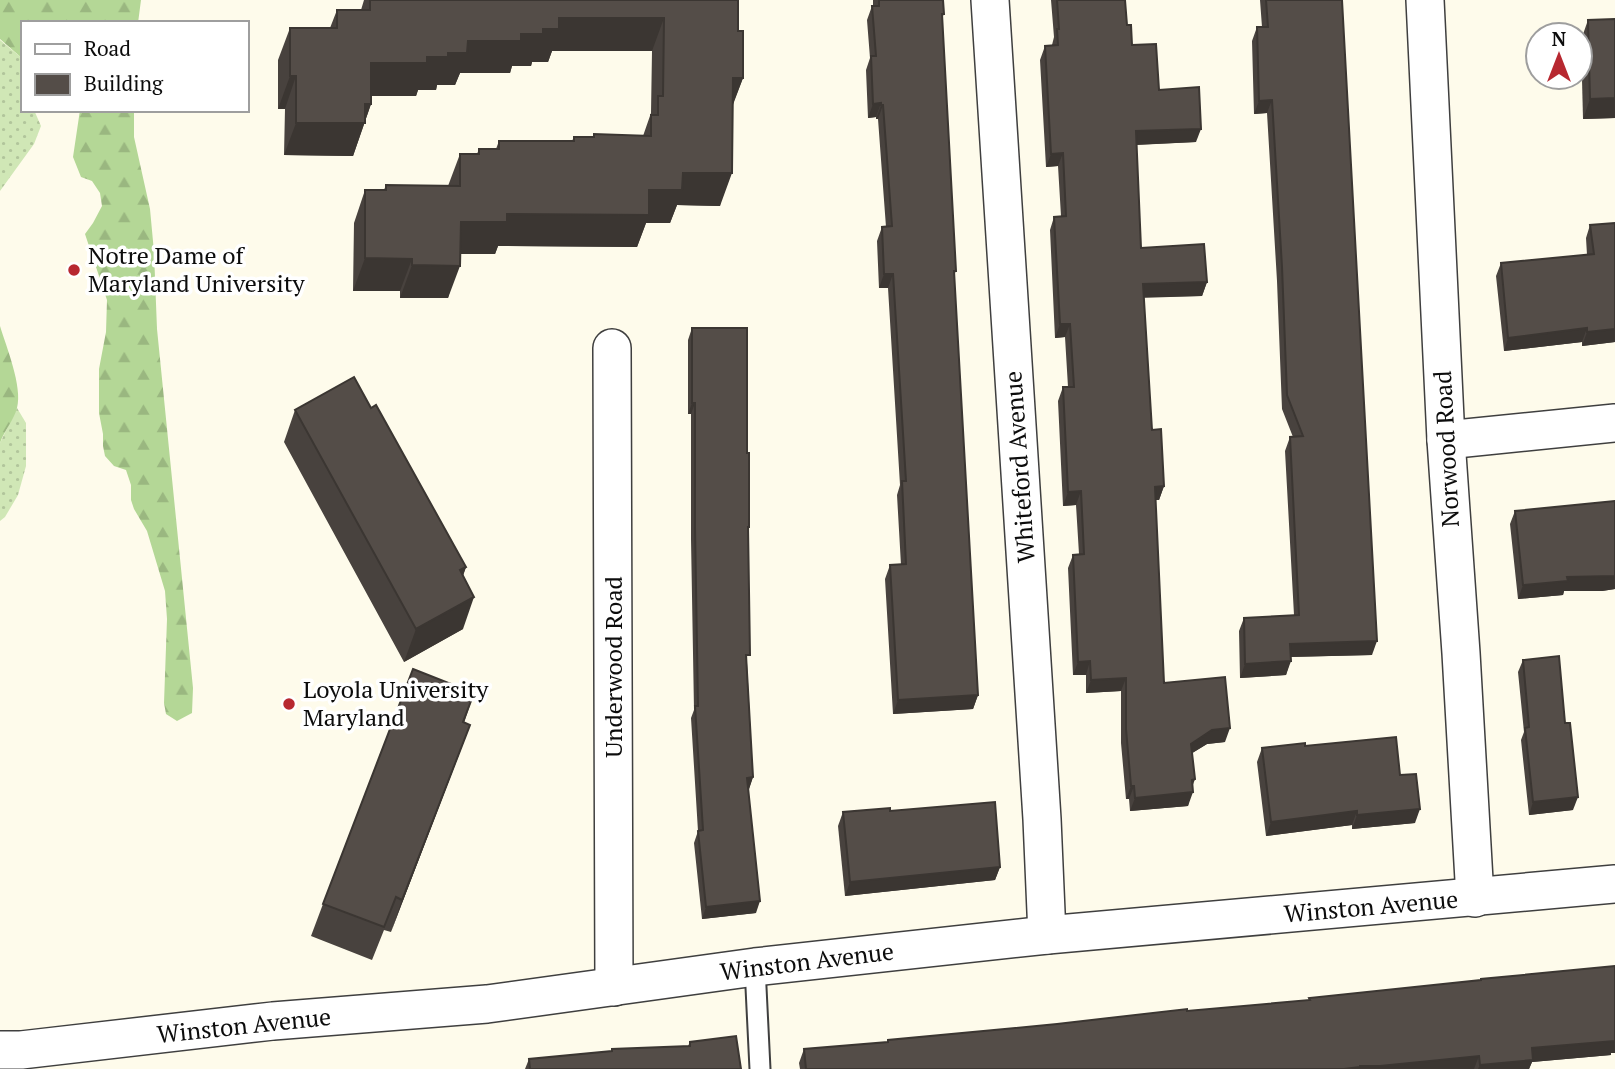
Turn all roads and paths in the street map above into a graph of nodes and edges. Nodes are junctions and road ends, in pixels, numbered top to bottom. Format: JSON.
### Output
{"nodes":[{"id":1,"x":990,"y":0,"type":"edge"},
{"id":2,"x":1424,"y":0,"type":"edge"},
{"id":3,"x":612,"y":348,"type":"dead end"},
{"id":4,"x":1615,"y":423,"type":"edge"},
{"id":5,"x":1446,"y":440,"type":"junction"},
{"id":6,"x":1615,"y":884,"type":"edge"},
{"id":7,"x":1475,"y":898,"type":"junction"},
{"id":8,"x":1047,"y":935,"type":"junction"},
{"id":9,"x":755,"y":967,"type":"junction"},
{"id":10,"x":614,"y":987,"type":"junction"},
{"id":11,"x":0,"y":1050,"type":"edge"},
{"id":12,"x":760,"y":1069,"type":"edge"}],
"edges":[{"from":1,"to":8,"type":"street","name":"Whiteford Avenue"},
{"from":2,"to":5,"type":"street","name":"Norwood Road"},
{"from":3,"to":10,"type":"street","name":"Underwood Road"},
{"from":4,"to":5,"type":"street"},
{"from":5,"to":7,"type":"street","name":"Norwood Road"},
{"from":6,"to":7,"type":"street","name":"Winston Avenue"},
{"from":7,"to":8,"type":"street","name":"Winston Avenue"},
{"from":8,"to":9,"type":"street","name":"Winston Avenue"},
{"from":9,"to":10,"type":"street","name":"Winston Avenue"},
{"from":9,"to":12,"type":"lane"},
{"from":10,"to":11,"type":"street","name":"Winston Avenue"}]}
